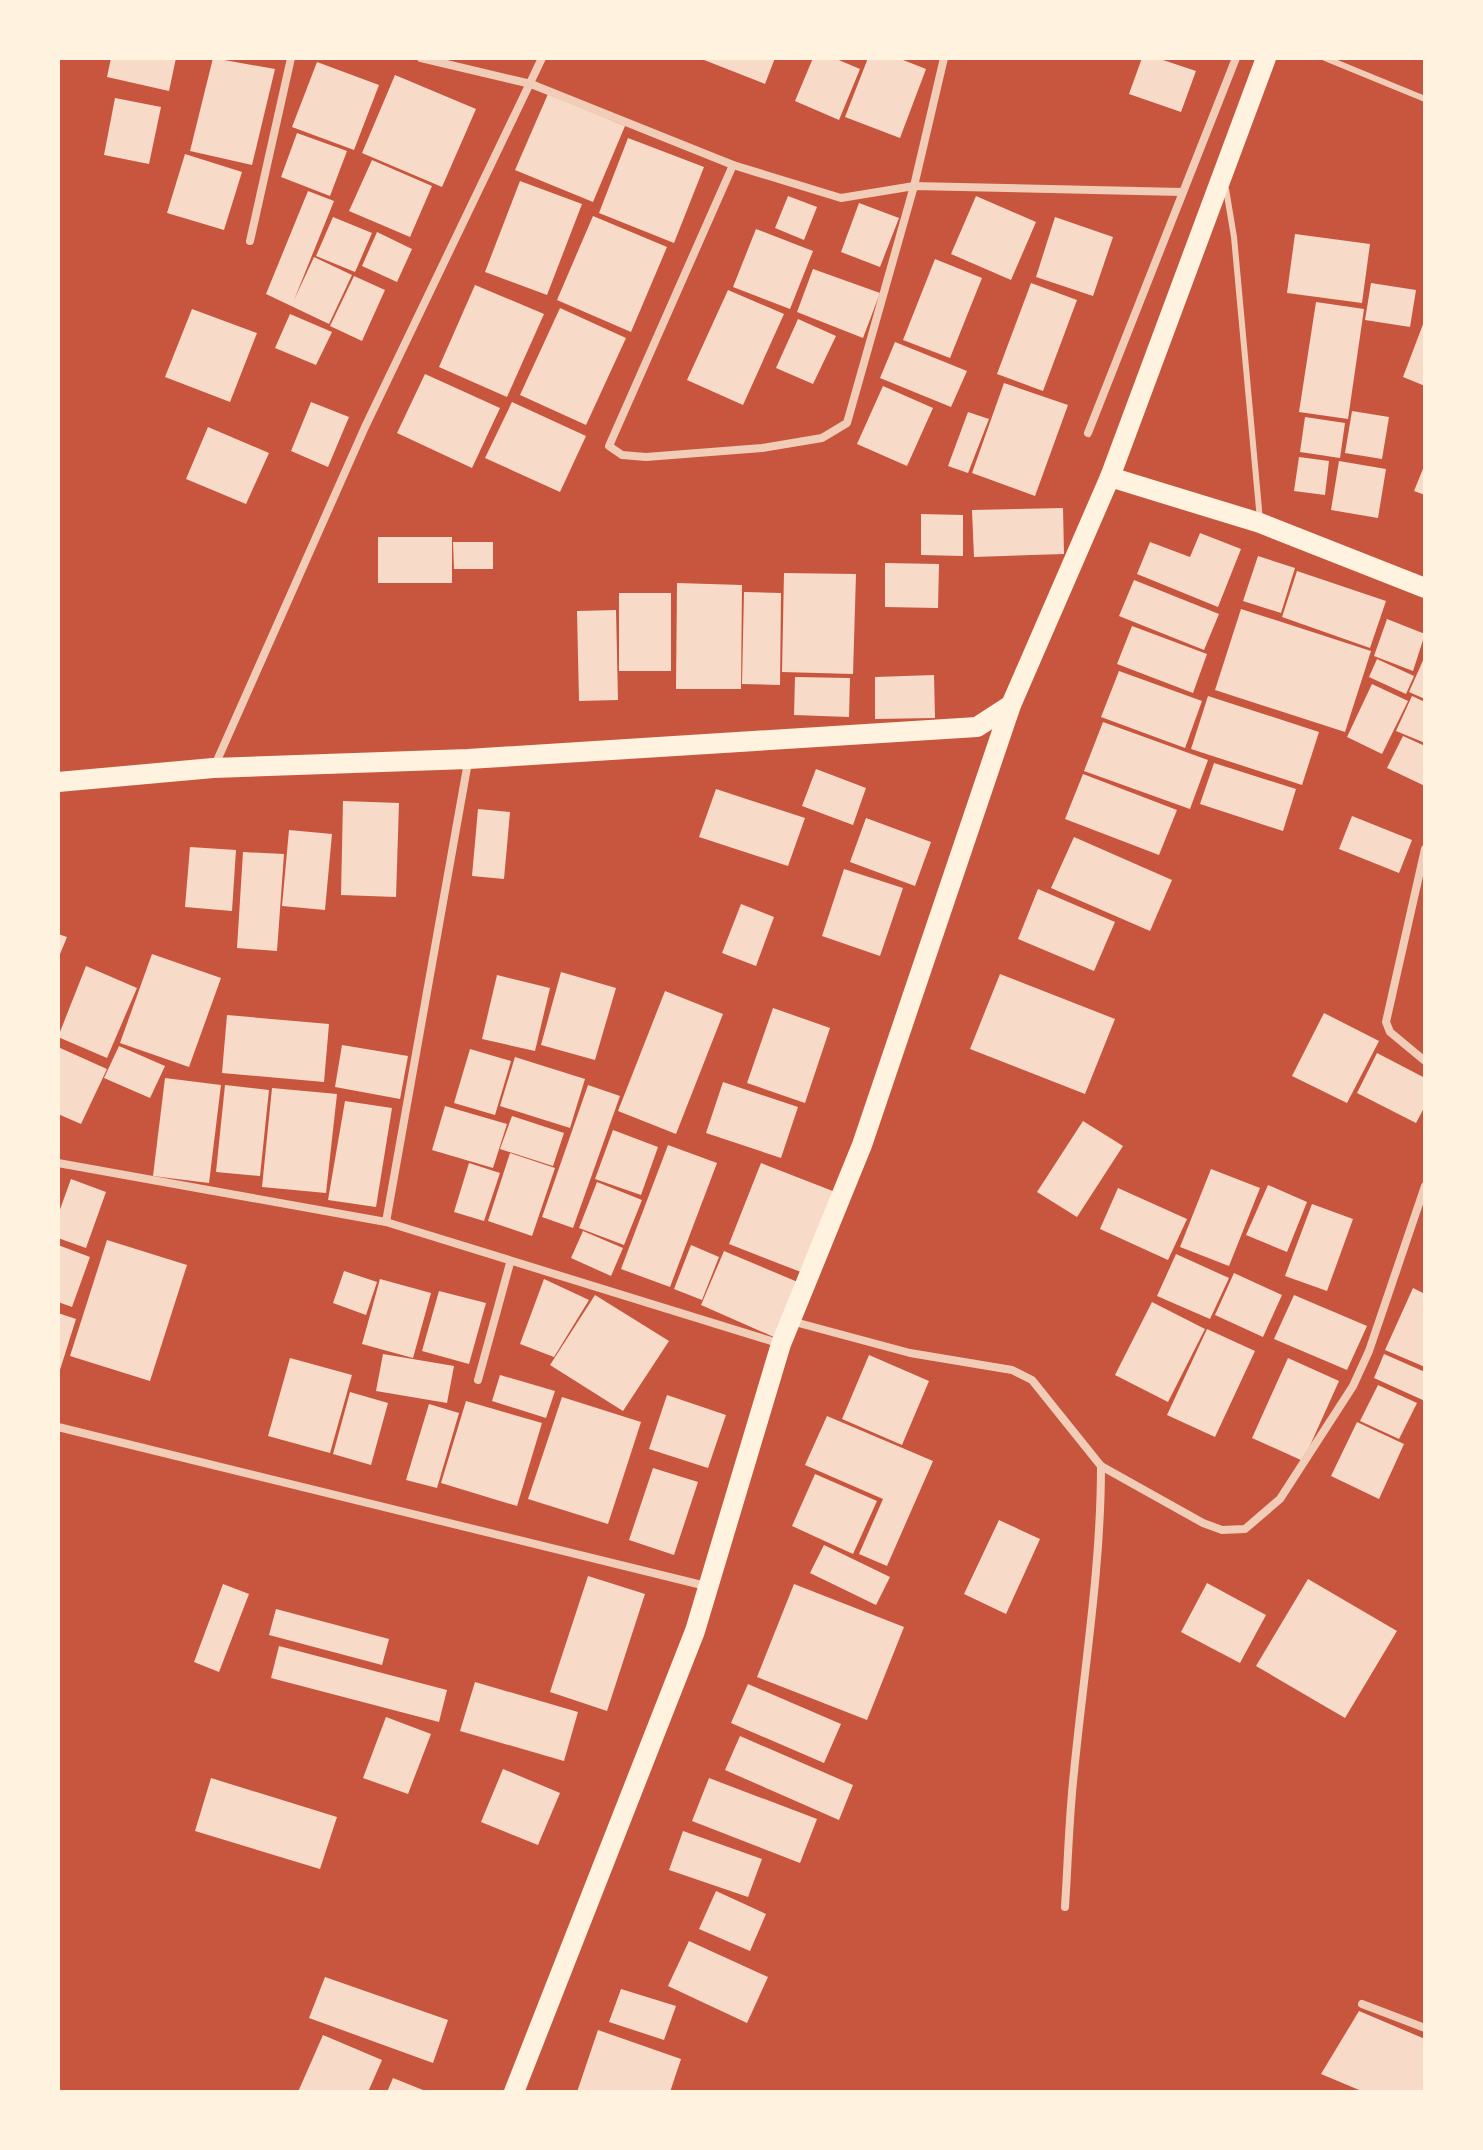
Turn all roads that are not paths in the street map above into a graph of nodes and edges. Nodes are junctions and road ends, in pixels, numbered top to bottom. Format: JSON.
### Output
{"nodes":[{"id":1,"x":291,"y":58,"type":"edge"},
{"id":2,"x":421,"y":58,"type":"edge"},
{"id":3,"x":542,"y":58,"type":"edge"},
{"id":4,"x":944,"y":58,"type":"edge"},
{"id":5,"x":1236,"y":58,"type":"edge"},
{"id":6,"x":1266,"y":58,"type":"edge"},
{"id":7,"x":1325,"y":58,"type":"edge"},
{"id":8,"x":531,"y":84,"type":"junction"},
{"id":9,"x":1425,"y":99,"type":"edge"},
{"id":10,"x":733,"y":165,"type":"junction"},
{"id":11,"x":1223,"y":173,"type":"junction"},
{"id":12,"x":914,"y":186,"type":"junction"},
{"id":13,"x":1182,"y":192,"type":"junction"},
{"id":14,"x":250,"y":241,"type":"dead end"},
{"id":15,"x":1088,"y":433,"type":"dead end"},
{"id":16,"x":1110,"y":477,"type":"junction"},
{"id":17,"x":1260,"y":523,"type":"junction"},
{"id":18,"x":1425,"y":588,"type":"edge"},
{"id":19,"x":1011,"y":705,"type":"junction"},
{"id":20,"x":468,"y":759,"type":"junction"},
{"id":21,"x":213,"y":768,"type":"junction"},
{"id":22,"x":58,"y":782,"type":"edge"},
{"id":23,"x":1425,"y":849,"type":"edge"},
{"id":24,"x":1425,"y":1061,"type":"edge"},
{"id":25,"x":58,"y":1163,"type":"edge"},
{"id":26,"x":1425,"y":1186,"type":"edge"},
{"id":27,"x":386,"y":1222,"type":"junction"},
{"id":28,"x":510,"y":1263,"type":"junction"},
{"id":29,"x":790,"y":1321,"type":"junction"},
{"id":30,"x":781,"y":1344,"type":"junction"},
{"id":31,"x":478,"y":1380,"type":"dead end"},
{"id":32,"x":58,"y":1427,"type":"edge"},
{"id":33,"x":1101,"y":1466,"type":"junction"},
{"id":34,"x":708,"y":1586,"type":"junction"},
{"id":35,"x":1065,"y":1907,"type":"dead end"},
{"id":36,"x":1362,"y":2004,"type":"dead end"},
{"id":37,"x":1425,"y":2028,"type":"edge"},
{"id":38,"x":514,"y":2092,"type":"edge"}],
"edges":[{"from":1,"to":14,"type":"street"},
{"from":2,"to":8,"type":"street"},
{"from":3,"to":8,"type":"street"},
{"from":4,"to":12,"type":"street"},
{"from":5,"to":13,"type":"street"},
{"from":6,"to":11,"type":"main road"},
{"from":7,"to":9,"type":"lane"},
{"from":8,"to":10,"type":"street"},
{"from":8,"to":21,"type":"street"},
{"from":10,"to":12,"type":"street"},
{"from":10,"to":12,"type":"street"},
{"from":11,"to":16,"type":"main road"},
{"from":11,"to":17,"type":"lane"},
{"from":12,"to":13,"type":"street"},
{"from":13,"to":15,"type":"street"},
{"from":16,"to":17,"type":"main road"},
{"from":16,"to":19,"type":"main road"},
{"from":17,"to":18,"type":"main road"},
{"from":19,"to":20,"type":"main road"},
{"from":19,"to":29,"type":"main road"},
{"from":20,"to":21,"type":"main road"},
{"from":20,"to":27,"type":"street"},
{"from":21,"to":22,"type":"main road"},
{"from":23,"to":24,"type":"street"},
{"from":25,"to":27,"type":"street"},
{"from":26,"to":33,"type":"street"},
{"from":27,"to":28,"type":"street"},
{"from":28,"to":30,"type":"street"},
{"from":28,"to":31,"type":"street"},
{"from":29,"to":30,"type":"main road"},
{"from":29,"to":33,"type":"street"},
{"from":30,"to":34,"type":"main road"},
{"from":32,"to":34,"type":"street"},
{"from":33,"to":35,"type":"street"},
{"from":34,"to":38,"type":"main road"},
{"from":36,"to":37,"type":"street"}]}
